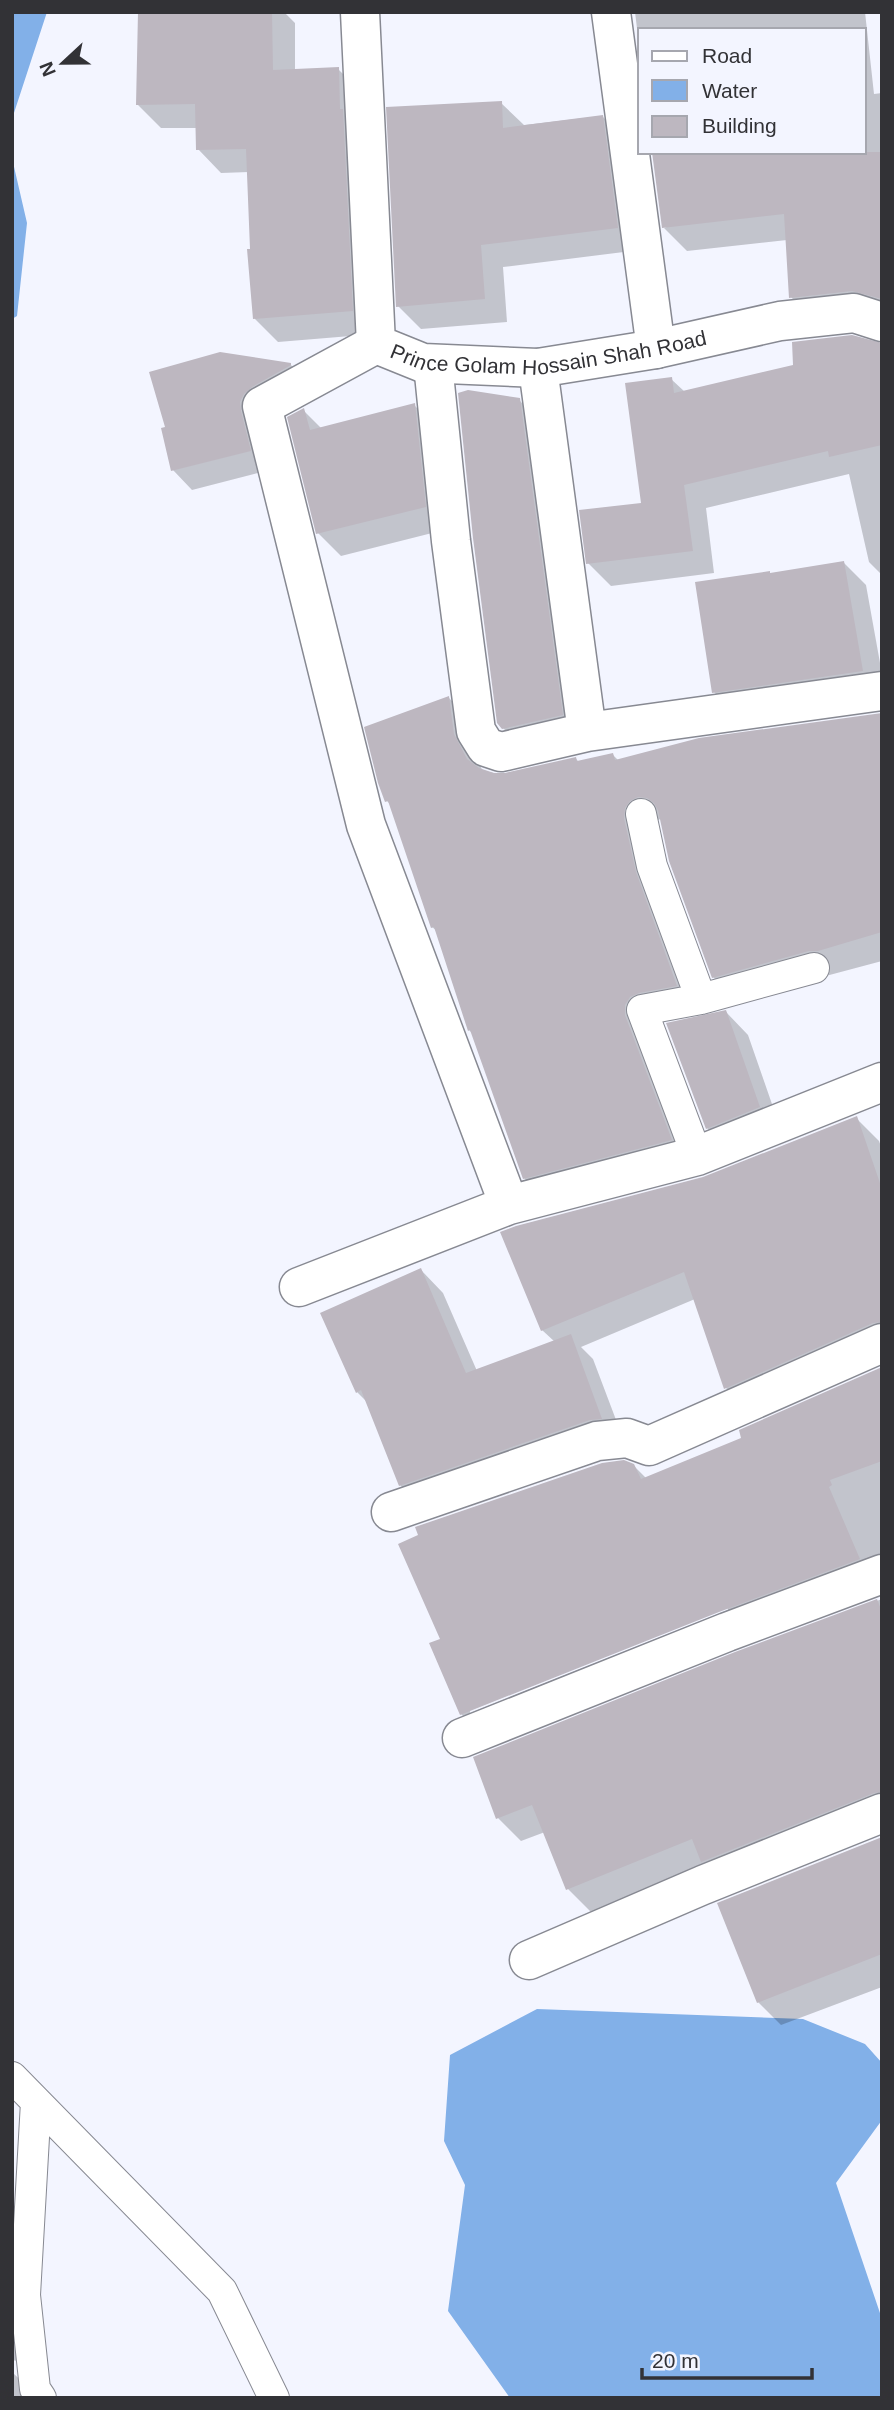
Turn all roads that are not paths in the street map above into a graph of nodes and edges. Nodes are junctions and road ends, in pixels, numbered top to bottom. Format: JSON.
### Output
{"nodes":[{"id":1,"x":360,"y":12,"type":"edge"},
{"id":2,"x":611,"y":12,"type":"edge"},
{"id":3,"x":882,"y":322,"type":"edge"},
{"id":4,"x":376,"y":344,"type":"junction"},
{"id":5,"x":656,"y":349,"type":"junction"},
{"id":6,"x":433,"y":364,"type":"junction"},
{"id":7,"x":538,"y":368,"type":"junction"},
{"id":8,"x":882,"y":691,"type":"edge"},
{"id":9,"x":587,"y":732,"type":"junction"},
{"id":10,"x":641,"y":814,"type":"dead end"},
{"id":11,"x":814,"y":968,"type":"dead end"},
{"id":12,"x":701,"y":999,"type":"junction"},
{"id":13,"x":882,"y":1082,"type":"edge"},
{"id":14,"x":697,"y":1156,"type":"junction"},
{"id":15,"x":509,"y":1205,"type":"junction"},
{"id":16,"x":299,"y":1287,"type":"dead end"},
{"id":17,"x":882,"y":1343,"type":"edge"},
{"id":18,"x":391,"y":1511,"type":"dead end"},
{"id":19,"x":882,"y":1574,"type":"edge"},
{"id":20,"x":461,"y":1738,"type":"dead end"},
{"id":21,"x":882,"y":1812,"type":"edge"},
{"id":22,"x":529,"y":1960,"type":"dead end"},
{"id":23,"x":12,"y":2077,"type":"edge"},
{"id":24,"x":36,"y":2102,"type":"junction"},
{"id":25,"x":41,"y":2398,"type":"edge"},
{"id":26,"x":274,"y":2398,"type":"edge"}],
"edges":[{"from":1,"to":4,"type":"street","name":"Prince Golam Hossain Shah Road"},
{"from":2,"to":5,"type":"street"},
{"from":3,"to":5,"type":"street","name":"Prince Golam Hossain Shah Road"},
{"from":4,"to":6,"type":"street","name":"Prince Golam Hossain Shah Road"},
{"from":4,"to":15,"type":"street"},
{"from":5,"to":7,"type":"street","name":"Prince Golam Hossain Shah Road"},
{"from":6,"to":7,"type":"street","name":"Prince Golam Hossain Shah Road"},
{"from":6,"to":9,"type":"street"},
{"from":7,"to":9,"type":"street"},
{"from":8,"to":9,"type":"street"},
{"from":10,"to":12,"type":"lane"},
{"from":11,"to":12,"type":"lane"},
{"from":12,"to":14,"type":"lane"},
{"from":13,"to":14,"type":"street"},
{"from":14,"to":15,"type":"street"},
{"from":15,"to":16,"type":"street"},
{"from":17,"to":18,"type":"street"},
{"from":19,"to":20,"type":"street"},
{"from":21,"to":22,"type":"street"},
{"from":23,"to":24,"type":"lane"},
{"from":24,"to":25,"type":"lane"},
{"from":24,"to":26,"type":"lane"}]}
